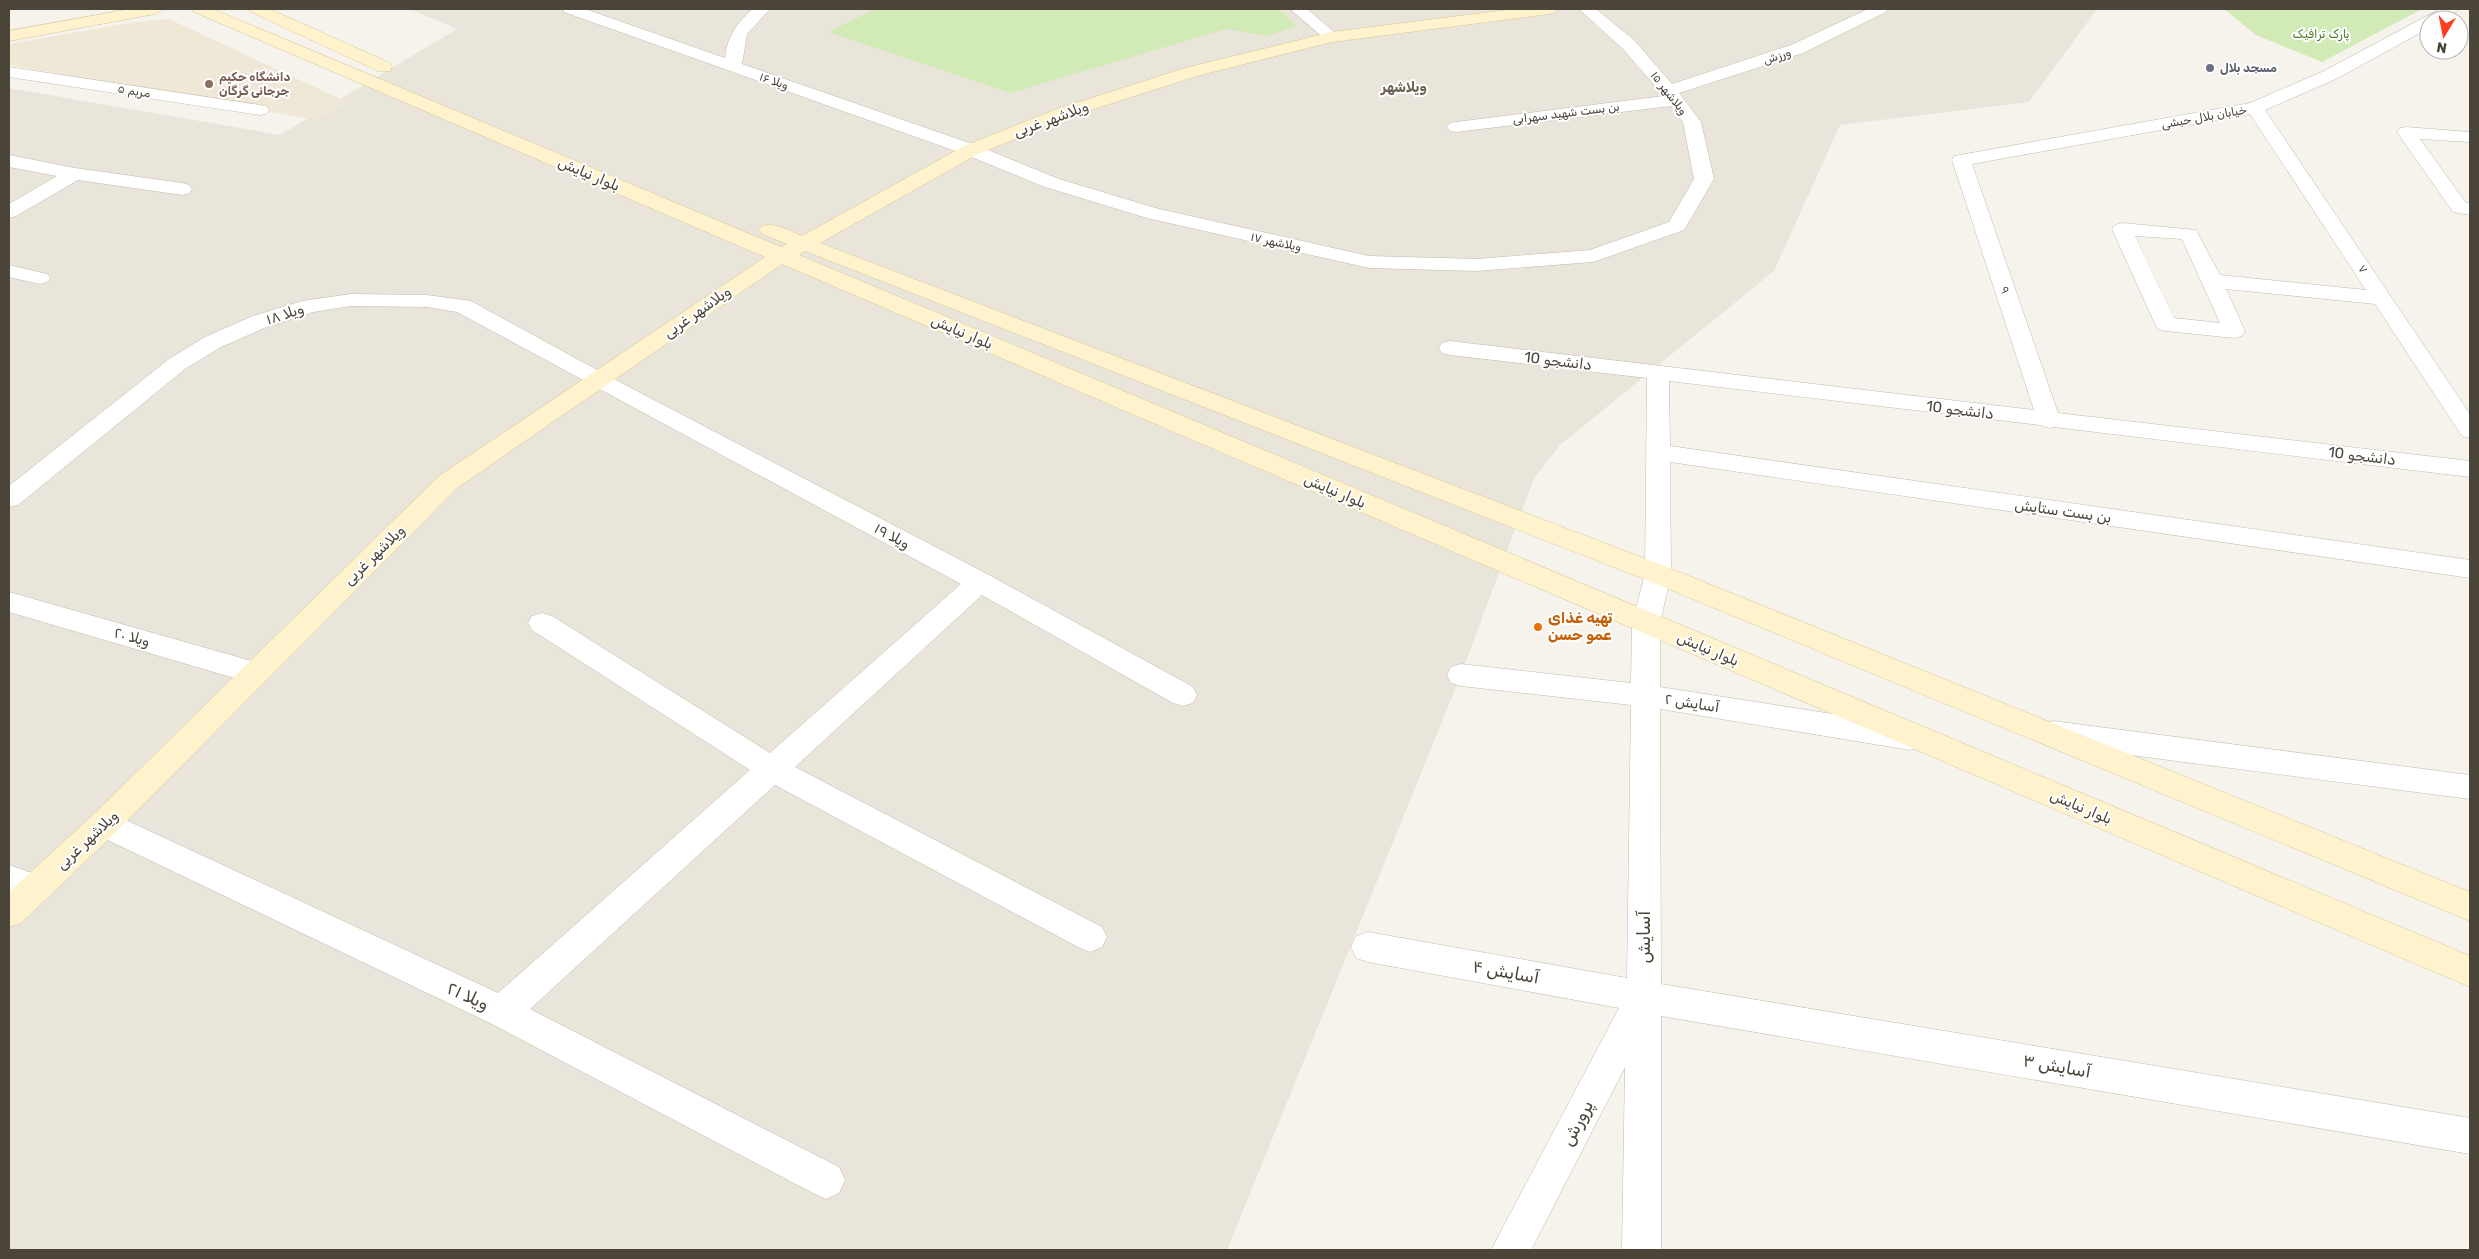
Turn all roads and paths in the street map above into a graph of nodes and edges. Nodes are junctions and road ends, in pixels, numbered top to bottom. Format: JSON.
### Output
{"nodes":[{"id":1,"x":74,"y":9,"type":"edge"},
{"id":2,"x":155,"y":9,"type":"edge"},
{"id":3,"x":200,"y":9,"type":"edge"},
{"id":4,"x":257,"y":9,"type":"edge"},
{"id":5,"x":612,"y":9,"type":"edge"},
{"id":6,"x":762,"y":9,"type":"edge"},
{"id":7,"x":1298,"y":9,"type":"edge"},
{"id":8,"x":1549,"y":9,"type":"edge"},
{"id":9,"x":1587,"y":9,"type":"edge"},
{"id":10,"x":1880,"y":9,"type":"edge"},
{"id":11,"x":574,"y":10,"type":"edge"},
{"id":12,"x":9,"y":21,"type":"edge"},
{"id":13,"x":2419,"y":27,"type":"edge"},
{"id":14,"x":9,"y":36,"type":"edge"},
{"id":15,"x":1332,"y":37,"type":"junction"},
{"id":16,"x":733,"y":66,"type":"junction"},
{"id":17,"x":9,"y":72,"type":"edge"},
{"id":18,"x":403,"y":76,"type":"junction"},
{"id":19,"x":380,"y":85,"type":"junction"},
{"id":20,"x":1672,"y":95,"type":"junction"},
{"id":21,"x":2255,"y":108,"type":"junction"},
{"id":22,"x":260,"y":110,"type":"dead end"},
{"id":23,"x":1456,"y":127,"type":"dead end"},
{"id":24,"x":2470,"y":137,"type":"edge"},
{"id":25,"x":971,"y":150,"type":"junction"},
{"id":26,"x":556,"y":152,"type":"junction"},
{"id":27,"x":1961,"y":160,"type":"joint"},
{"id":28,"x":9,"y":161,"type":"edge"},
{"id":29,"x":74,"y":174,"type":"junction"},
{"id":30,"x":182,"y":189,"type":"dead end"},
{"id":31,"x":2470,"y":209,"type":"edge"},
{"id":32,"x":9,"y":212,"type":"edge"},
{"id":33,"x":791,"y":250,"type":"junction"},
{"id":34,"x":1593,"y":256,"type":"joint"},
{"id":35,"x":9,"y":271,"type":"edge"},
{"id":36,"x":40,"y":278,"type":"dead end"},
{"id":37,"x":2212,"y":281,"type":"junction"},
{"id":38,"x":2382,"y":298,"type":"junction"},
{"id":39,"x":1064,"y":345,"type":"junction"},
{"id":40,"x":1450,"y":348,"type":"dead end"},
{"id":41,"x":1037,"y":364,"type":"junction"},
{"id":42,"x":1658,"y":373,"type":"junction"},
{"id":43,"x":598,"y":380,"type":"junction"},
{"id":44,"x":2049,"y":421,"type":"junction"},
{"id":45,"x":2470,"y":431,"type":"edge"},
{"id":46,"x":1656,"y":452,"type":"junction"},
{"id":47,"x":1361,"y":459,"type":"junction"},
{"id":48,"x":2470,"y":469,"type":"edge"},
{"id":49,"x":1333,"y":490,"type":"junction"},
{"id":50,"x":9,"y":499,"type":"edge"},
{"id":51,"x":2470,"y":569,"type":"edge"},
{"id":52,"x":1658,"y":574,"type":"junction"},
{"id":53,"x":980,"y":582,"type":"junction"},
{"id":54,"x":9,"y":602,"type":"edge"},
{"id":55,"x":542,"y":623,"type":"dead end"},
{"id":56,"x":1646,"y":623,"type":"junction"},
{"id":57,"x":255,"y":673,"type":"junction"},
{"id":58,"x":1461,"y":675,"type":"dead end"},
{"id":59,"x":1183,"y":695,"type":"dead end"},
{"id":60,"x":1646,"y":696,"type":"junction"},
{"id":61,"x":2040,"y":731,"type":"junction"},
{"id":62,"x":1921,"y":739,"type":"junction"},
{"id":63,"x":772,"y":768,"type":"junction"},
{"id":64,"x":2470,"y":787,"type":"edge"},
{"id":65,"x":104,"y":824,"type":"junction"},
{"id":66,"x":22,"y":884,"type":"edge"},
{"id":67,"x":2470,"y":907,"type":"edge"},
{"id":68,"x":9,"y":913,"type":"edge"},
{"id":69,"x":1090,"y":937,"type":"dead end"},
{"id":70,"x":1368,"y":946,"type":"dead end"},
{"id":71,"x":2470,"y":972,"type":"edge"},
{"id":72,"x":1644,"y":997,"type":"junction"},
{"id":73,"x":502,"y":1012,"type":"junction"},
{"id":74,"x":2470,"y":1136,"type":"edge"},
{"id":75,"x":826,"y":1180,"type":"dead end"},
{"id":76,"x":1510,"y":1250,"type":"edge"},
{"id":77,"x":1642,"y":1250,"type":"edge"}],
"edges":[{"from":1,"to":12,"type":"street"},
{"from":2,"to":14,"type":"street"},
{"from":3,"to":19,"type":"street","name":"بلوار نیایش"},
{"from":4,"to":18,"type":"street","name":"بلوار نیایش"},
{"from":5,"to":11,"type":"street"},
{"from":6,"to":16,"type":"street"},
{"from":7,"to":15,"type":"street"},
{"from":8,"to":15,"type":"street","name":"ویلاشهر غربی"},
{"from":9,"to":20,"type":"street","name":"ویلاشهر ۱۵"},
{"from":10,"to":20,"type":"street","name":"ورزش"},
{"from":11,"to":16,"type":"street","name":"۱۶ ویلا"},
{"from":13,"to":21,"type":"street","name":"خیابان بلال حبشی"},
{"from":15,"to":25,"type":"street","name":"ویلاشهر غربی"},
{"from":16,"to":25,"type":"street","name":"۱۶ ویلا"},
{"from":17,"to":22,"type":"street","name":"۵ مریم"},
{"from":18,"to":19,"type":"street"},
{"from":18,"to":26,"type":"street","name":"بلوار نیایش"},
{"from":19,"to":26,"type":"street","name":"بلوار نیایش"},
{"from":20,"to":23,"type":"street","name":"بن بست شهید سهرابی"},
{"from":20,"to":34,"type":"street","name":"ویلاشهر ۱۵"},
{"from":21,"to":27,"type":"street","name":"خیابان بلال حبشی"},
{"from":21,"to":38,"type":"street","name":"۷"},
{"from":24,"to":31,"type":"street"},
{"from":25,"to":33,"type":"street","name":"ویلاشهر غربی"},
{"from":25,"to":34,"type":"street","name":"ویلاشهر ۱۷"},
{"from":26,"to":33,"type":"street","name":"بلوار نیایش"},
{"from":27,"to":44,"type":"street","name":"۹"},
{"from":28,"to":29,"type":"street"},
{"from":29,"to":30,"type":"street"},
{"from":29,"to":32,"type":"street"},
{"from":33,"to":39,"type":"street","name":"بلوار نیایش"},
{"from":33,"to":41,"type":"street","name":"بلوار نیایش"},
{"from":33,"to":43,"type":"street","name":"ویلاشهر غربی"},
{"from":35,"to":36,"type":"street"},
{"from":37,"to":37,"type":"street"},
{"from":37,"to":38,"type":"street"},
{"from":38,"to":45,"type":"street","name":"۷"},
{"from":39,"to":41,"type":"street"},
{"from":39,"to":47,"type":"street","name":"بلوار نیایش"},
{"from":40,"to":42,"type":"street","name":"دانشجو 10"},
{"from":41,"to":49,"type":"street","name":"بلوار نیایش"},
{"from":42,"to":44,"type":"street","name":"دانشجو 10"},
{"from":42,"to":46,"type":"street","name":"آسایش"},
{"from":43,"to":50,"type":"street","name":"ویلا ۱۸"},
{"from":43,"to":53,"type":"street","name":"۱۹ ویلا"},
{"from":43,"to":57,"type":"street","name":"ویلاشهر غربی"},
{"from":44,"to":48,"type":"street","name":"دانشجو 10"},
{"from":46,"to":51,"type":"street","name":"بن بست ستایش"},
{"from":46,"to":52,"type":"street","name":"آسایش"},
{"from":47,"to":49,"type":"street"},
{"from":47,"to":52,"type":"street","name":"بلوار نیایش"},
{"from":49,"to":56,"type":"street","name":"بلوار نیایش"},
{"from":52,"to":56,"type":"street","name":"آسایش"},
{"from":52,"to":61,"type":"street","name":"بلوار نیایش"},
{"from":53,"to":59,"type":"street","name":"۱۹ ویلا"},
{"from":53,"to":63,"type":"street"},
{"from":54,"to":57,"type":"street","name":"ویلا ۲۰"},
{"from":55,"to":63,"type":"street"},
{"from":56,"to":60,"type":"street","name":"آسایش"},
{"from":56,"to":62,"type":"street","name":"بلوار نیایش"},
{"from":57,"to":65,"type":"street","name":"ویلاشهر غربی"},
{"from":58,"to":60,"type":"street","name":"۲ آسایش"},
{"from":60,"to":62,"type":"street","name":"۲ آسایش"},
{"from":60,"to":72,"type":"street","name":"آسایش"},
{"from":61,"to":64,"type":"street"},
{"from":61,"to":67,"type":"street","name":"بلوار نیایش"},
{"from":62,"to":71,"type":"street","name":"بلوار نیایش"},
{"from":63,"to":69,"type":"street"},
{"from":63,"to":73,"type":"street"},
{"from":65,"to":66,"type":"street","name":"ویلاشهر غربی"},
{"from":65,"to":73,"type":"street","name":"ویلا ۲۱"},
{"from":66,"to":68,"type":"street","name":"ویلاشهر غربی"},
{"from":70,"to":72,"type":"street","name":"۴ آسایش"},
{"from":72,"to":74,"type":"street","name":"۳ آسایش"},
{"from":72,"to":76,"type":"street","name":"پرورش"},
{"from":72,"to":77,"type":"street","name":"آسایش"},
{"from":73,"to":75,"type":"street","name":"ویلا ۲۱"}]}
